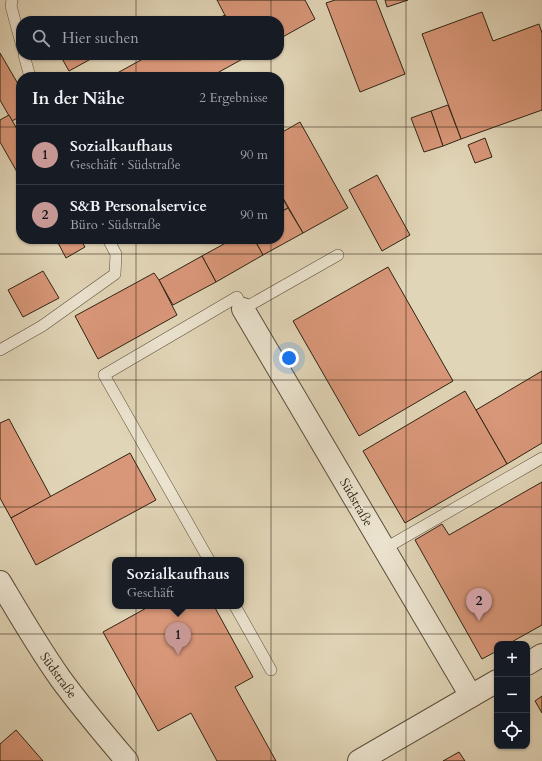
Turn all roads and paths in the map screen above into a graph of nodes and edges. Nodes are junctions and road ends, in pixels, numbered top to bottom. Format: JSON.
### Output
{"nodes":[{"id":1,"x":12,"y":0,"type":"edge"},
{"id":2,"x":16,"y":24,"type":"edge"},
{"id":3,"x":25,"y":60,"type":"edge"},
{"id":4,"x":29,"y":72,"type":"edge"},
{"id":5,"x":111,"y":244,"type":"edge"},
{"id":6,"x":338,"y":255,"type":"dead end"},
{"id":7,"x":243,"y":309,"type":"junction"},
{"id":8,"x":0,"y":350,"type":"edge"},
{"id":9,"x":542,"y":458,"type":"edge"},
{"id":10,"x":384,"y":549,"type":"junction"},
{"id":11,"x":207,"y":557,"type":"edge"},
{"id":12,"x":0,"y":582,"type":"edge"},
{"id":13,"x":237,"y":609,"type":"edge"},
{"id":14,"x":542,"y":655,"type":"edge"},
{"id":15,"x":530,"y":662,"type":"edge"},
{"id":16,"x":271,"y":670,"type":"dead end"},
{"id":17,"x":494,"y":683,"type":"edge"},
{"id":18,"x":470,"y":696,"type":"junction"},
{"id":19,"x":127,"y":761,"type":"edge"},
{"id":20,"x":358,"y":761,"type":"edge"}],
"edges":[{"from":1,"to":2,"type":"lane"},
{"from":3,"to":4,"type":"lane"},
{"from":5,"to":8,"type":"lane"},
{"from":6,"to":7,"type":"lane"},
{"from":7,"to":10,"type":"street","name":"Südstraße"},
{"from":7,"to":11,"type":"lane"},
{"from":9,"to":10,"type":"lane"},
{"from":10,"to":18,"type":"street","name":"Südstraße"},
{"from":12,"to":19,"type":"street","name":"Südstraße"},
{"from":13,"to":16,"type":"lane"},
{"from":14,"to":15,"type":"street"},
{"from":17,"to":18,"type":"street"},
{"from":18,"to":20,"type":"street"}]}
